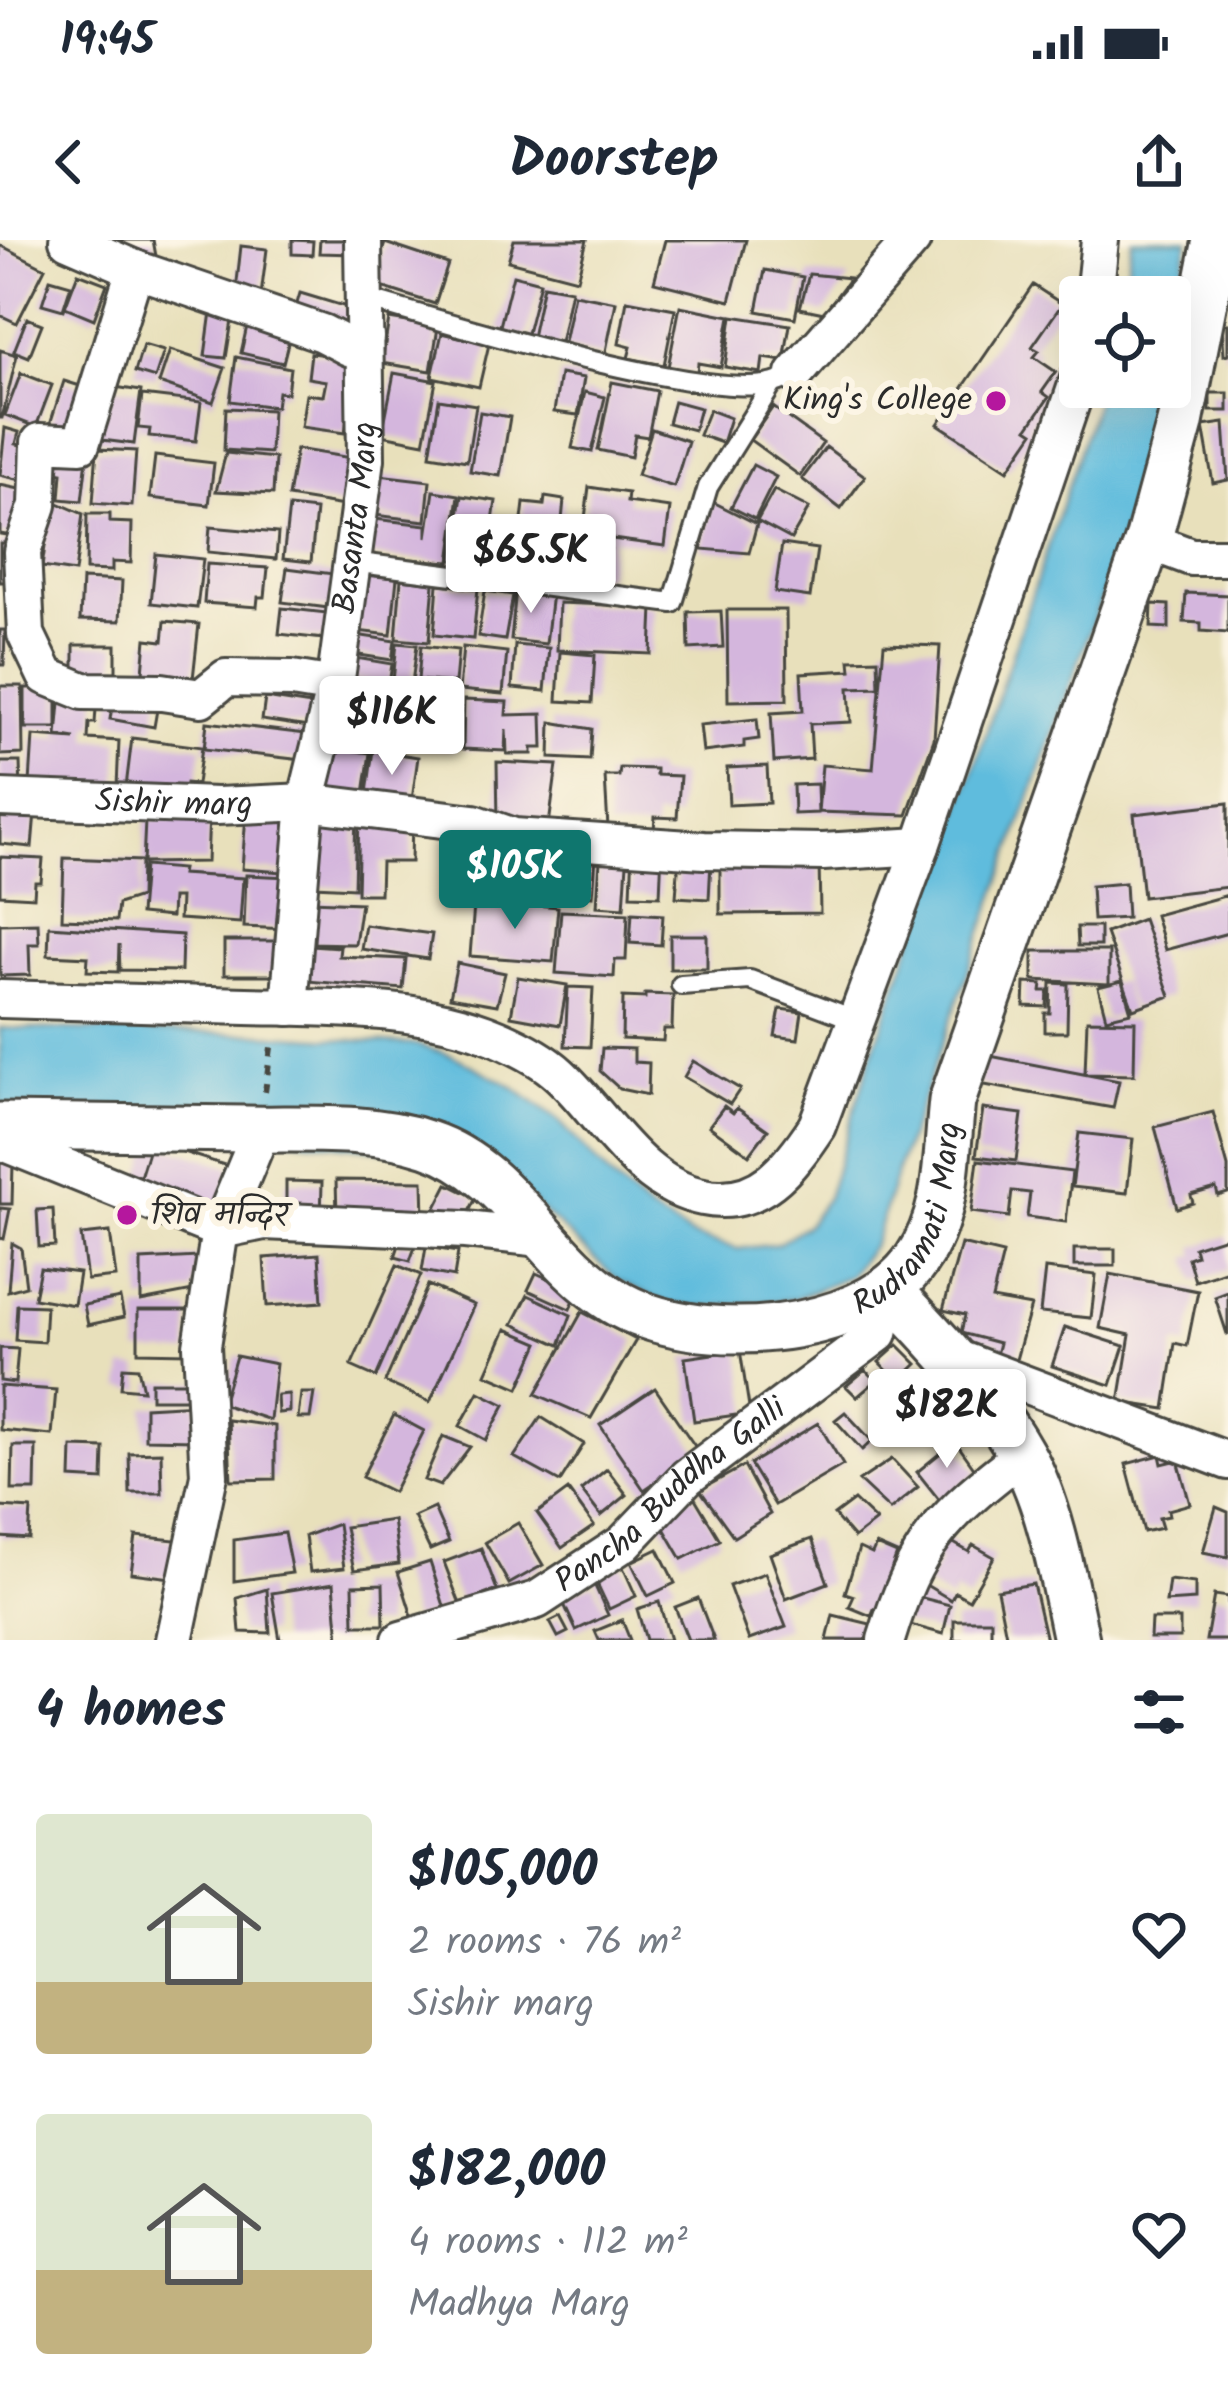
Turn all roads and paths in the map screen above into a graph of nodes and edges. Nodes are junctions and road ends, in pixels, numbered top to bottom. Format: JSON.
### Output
{"nodes":[{"id":1,"x":363,"y":240,"type":"edge"},
{"id":2,"x":912,"y":240,"type":"edge"},
{"id":3,"x":1100,"y":240,"type":"edge"},
{"id":4,"x":1216,"y":240,"type":"edge"},
{"id":5,"x":93,"y":245,"type":"edge"},
{"id":6,"x":135,"y":269,"type":"junction"},
{"id":7,"x":1096,"y":276,"type":"edge"},
{"id":8,"x":363,"y":298,"type":"junction"},
{"id":9,"x":365,"y":338,"type":"junction"},
{"id":10,"x":784,"y":380,"type":"junction"},
{"id":11,"x":1069,"y":408,"type":"edge"},
{"id":12,"x":1148,"y":541,"type":"junction"},
{"id":13,"x":1228,"y":557,"type":"edge"},
{"id":14,"x":352,"y":562,"type":"junction"},
{"id":15,"x":335,"y":686,"type":"junction"},
{"id":16,"x":0,"y":798,"type":"edge"},
{"id":17,"x":306,"y":802,"type":"junction"},
{"id":18,"x":921,"y":846,"type":"junction"},
{"id":19,"x":681,"y":985,"type":"dead end"},
{"id":20,"x":0,"y":999,"type":"edge"},
{"id":21,"x":280,"y":1013,"type":"junction"},
{"id":22,"x":856,"y":1020,"type":"junction"},
{"id":23,"x":264,"y":1110,"type":"junction"},
{"id":24,"x":0,"y":1126,"type":"edge"},
{"id":25,"x":0,"y":1141,"type":"edge"},
{"id":26,"x":220,"y":1230,"type":"junction"},
{"id":27,"x":542,"y":1238,"type":"junction"},
{"id":28,"x":889,"y":1290,"type":"junction"},
{"id":29,"x":953,"y":1357,"type":"junction"},
{"id":30,"x":1022,"y":1455,"type":"junction"},
{"id":31,"x":1228,"y":1461,"type":"edge"},
{"id":32,"x":174,"y":1640,"type":"edge"},
{"id":33,"x":401,"y":1640,"type":"edge"},
{"id":34,"x":886,"y":1640,"type":"edge"},
{"id":35,"x":1076,"y":1640,"type":"edge"}],
"edges":[{"from":1,"to":8,"type":"street","name":"Basanta Marg"},
{"from":2,"to":10,"type":"street"},
{"from":3,"to":7,"type":"street"},
{"from":4,"to":12,"type":"street","name":"Rudramati Marg"},
{"from":5,"to":6,"type":"street"},
{"from":6,"to":9,"type":"street"},
{"from":6,"to":15,"type":"street"},
{"from":8,"to":9,"type":"street","name":"Basanta Marg"},
{"from":8,"to":10,"type":"lane"},
{"from":9,"to":14,"type":"street","name":"Basanta Marg"},
{"from":10,"to":14,"type":"lane"},
{"from":11,"to":18,"type":"street"},
{"from":12,"to":13,"type":"street"},
{"from":12,"to":28,"type":"street","name":"Rudramati Marg"},
{"from":14,"to":15,"type":"street","name":"Basanta Marg"},
{"from":15,"to":17,"type":"street","name":"Basanta Marg"},
{"from":16,"to":17,"type":"street","name":"Sishir marg"},
{"from":17,"to":18,"type":"street","name":"Sishir marg"},
{"from":17,"to":21,"type":"street","name":"Basanta Marg"},
{"from":18,"to":22,"type":"street"},
{"from":19,"to":22,"type":"lane"},
{"from":20,"to":21,"type":"street"},
{"from":21,"to":22,"type":"street"},
{"from":21,"to":23,"type":"path"},
{"from":23,"to":24,"type":"street","name":"Rudramati Marg"},
{"from":23,"to":26,"type":"street"},
{"from":23,"to":27,"type":"street","name":"Rudramati Marg"},
{"from":25,"to":26,"type":"street"},
{"from":26,"to":27,"type":"street"},
{"from":26,"to":32,"type":"street"},
{"from":27,"to":28,"type":"street","name":"Rudramati Marg"},
{"from":28,"to":29,"type":"street"},
{"from":28,"to":33,"type":"street","name":"Pancha Buddha Galli"},
{"from":29,"to":30,"type":"street"},
{"from":29,"to":31,"type":"street"},
{"from":30,"to":34,"type":"street"},
{"from":30,"to":35,"type":"street"}]}
